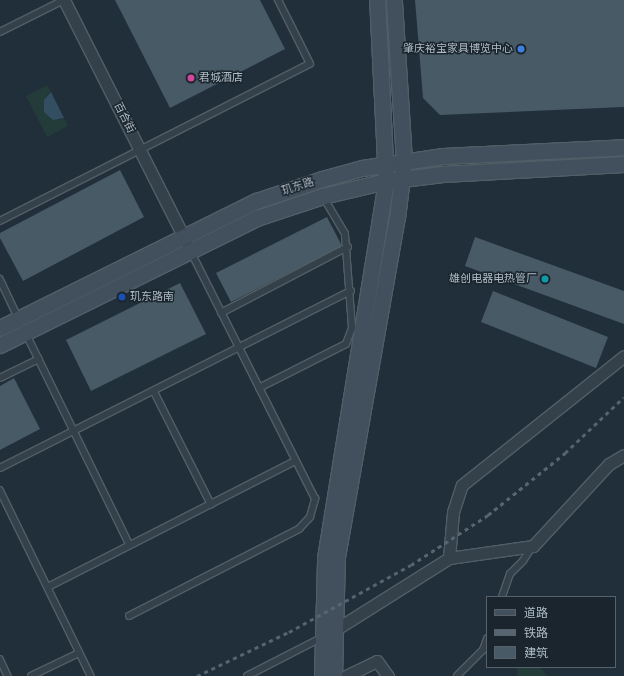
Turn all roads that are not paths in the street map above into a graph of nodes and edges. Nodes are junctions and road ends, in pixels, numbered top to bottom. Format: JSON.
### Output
{"nodes":[{"id":1,"x":64,"y":0,"type":"edge"},
{"id":2,"x":278,"y":0,"type":"edge"},
{"id":3,"x":377,"y":0,"type":"edge"},
{"id":4,"x":394,"y":0,"type":"edge"},
{"id":5,"x":0,"y":32,"type":"edge"},
{"id":6,"x":624,"y":147,"type":"edge"},
{"id":7,"x":140,"y":150,"type":"junction"},
{"id":8,"x":404,"y":161,"type":"junction"},
{"id":9,"x":387,"y":164,"type":"junction"},
{"id":10,"x":624,"y":164,"type":"edge"},
{"id":11,"x":402,"y":179,"type":"junction"},
{"id":12,"x":386,"y":181,"type":"junction"},
{"id":13,"x":323,"y":196,"type":"junction"},
{"id":14,"x":0,"y":221,"type":"edge"},
{"id":15,"x":183,"y":236,"type":"junction"},
{"id":16,"x":348,"y":247,"type":"junction"},
{"id":17,"x":190,"y":250,"type":"junction"},
{"id":18,"x":0,"y":279,"type":"edge"},
{"id":19,"x":351,"y":291,"type":"junction"},
{"id":20,"x":221,"y":313,"type":"junction"},
{"id":21,"x":19,"y":318,"type":"junction"},
{"id":22,"x":0,"y":328,"type":"edge"},
{"id":23,"x":26,"y":332,"type":"junction"},
{"id":24,"x":0,"y":345,"type":"edge"},
{"id":25,"x":239,"y":348,"type":"junction"},
{"id":26,"x":624,"y":356,"type":"edge"},
{"id":27,"x":39,"y":359,"type":"junction"},
{"id":28,"x":0,"y":378,"type":"edge"},
{"id":29,"x":259,"y":388,"type":"junction"},
{"id":30,"x":154,"y":390,"type":"junction"},
{"id":31,"x":74,"y":431,"type":"junction"},
{"id":32,"x":624,"y":454,"type":"edge"},
{"id":33,"x":295,"y":460,"type":"junction"},
{"id":34,"x":0,"y":468,"type":"edge"},
{"id":35,"x":0,"y":490,"type":"edge"},
{"id":36,"x":211,"y":504,"type":"junction"},
{"id":37,"x":130,"y":545,"type":"junction"},
{"id":38,"x":533,"y":546,"type":"junction"},
{"id":39,"x":449,"y":558,"type":"junction"},
{"id":40,"x":48,"y":587,"type":"junction"},
{"id":41,"x":502,"y":596,"type":"edge"},
{"id":42,"x":129,"y":616,"type":"dead end"},
{"id":43,"x":329,"y":634,"type":"junction"},
{"id":44,"x":486,"y":642,"type":"edge"},
{"id":45,"x":79,"y":652,"type":"junction"},
{"id":46,"x":0,"y":659,"type":"edge"},
{"id":47,"x":8,"y":676,"type":"edge"},
{"id":48,"x":30,"y":676,"type":"edge"},
{"id":49,"x":91,"y":676,"type":"edge"},
{"id":50,"x":247,"y":676,"type":"edge"},
{"id":51,"x":322,"y":676,"type":"edge"},
{"id":52,"x":334,"y":676,"type":"edge"},
{"id":53,"x":346,"y":676,"type":"edge"},
{"id":54,"x":388,"y":676,"type":"edge"},
{"id":55,"x":457,"y":676,"type":"edge"}],
"edges":[{"from":1,"to":5,"type":"lane"},
{"from":1,"to":7,"type":"street","name":"百合街"},
{"from":2,"to":7,"type":"lane"},
{"from":3,"to":9,"type":"street"},
{"from":4,"to":8,"type":"street"},
{"from":6,"to":8,"type":"street","name":"玑东路"},
{"from":7,"to":14,"type":"lane"},
{"from":7,"to":15,"type":"street","name":"百合街"},
{"from":8,"to":9,"type":"street","name":"玑东路"},
{"from":8,"to":11,"type":"street"},
{"from":9,"to":12,"type":"street"},
{"from":9,"to":15,"type":"street","name":"玑东路"},
{"from":10,"to":11,"type":"street","name":"玑东路"},
{"from":11,"to":12,"type":"street","name":"玑东路"},
{"from":11,"to":43,"type":"street"},
{"from":12,"to":13,"type":"street","name":"玑东路"},
{"from":12,"to":43,"type":"street"},
{"from":13,"to":16,"type":"lane"},
{"from":13,"to":17,"type":"street","name":"玑东路"},
{"from":15,"to":17,"type":"street","name":"百合街"},
{"from":15,"to":21,"type":"street","name":"玑东路"},
{"from":16,"to":19,"type":"lane"},
{"from":16,"to":20,"type":"lane"},
{"from":17,"to":20,"type":"lane"},
{"from":17,"to":23,"type":"street","name":"玑东路"},
{"from":18,"to":21,"type":"lane"},
{"from":19,"to":25,"type":"lane"},
{"from":19,"to":29,"type":"lane"},
{"from":20,"to":25,"type":"lane"},
{"from":21,"to":22,"type":"street","name":"玑东路"},
{"from":21,"to":23,"type":"lane"},
{"from":23,"to":24,"type":"street","name":"玑东路"},
{"from":23,"to":27,"type":"lane"},
{"from":25,"to":29,"type":"lane"},
{"from":25,"to":30,"type":"lane"},
{"from":26,"to":39,"type":"street"},
{"from":27,"to":28,"type":"lane"},
{"from":27,"to":31,"type":"lane"},
{"from":29,"to":33,"type":"lane"},
{"from":30,"to":31,"type":"lane"},
{"from":30,"to":36,"type":"lane"},
{"from":31,"to":34,"type":"lane"},
{"from":31,"to":37,"type":"lane"},
{"from":32,"to":38,"type":"street"},
{"from":33,"to":36,"type":"lane"},
{"from":33,"to":42,"type":"lane"},
{"from":35,"to":40,"type":"lane"},
{"from":36,"to":37,"type":"lane"},
{"from":37,"to":40,"type":"lane"},
{"from":38,"to":39,"type":"street"},
{"from":38,"to":41,"type":"lane"},
{"from":39,"to":43,"type":"street"},
{"from":40,"to":45,"type":"lane"},
{"from":43,"to":50,"type":"lane"},
{"from":43,"to":51,"type":"street"},
{"from":43,"to":52,"type":"street"},
{"from":44,"to":55,"type":"lane"},
{"from":45,"to":48,"type":"lane"},
{"from":45,"to":49,"type":"lane"},
{"from":46,"to":47,"type":"lane"},
{"from":53,"to":54,"type":"street"}]}
